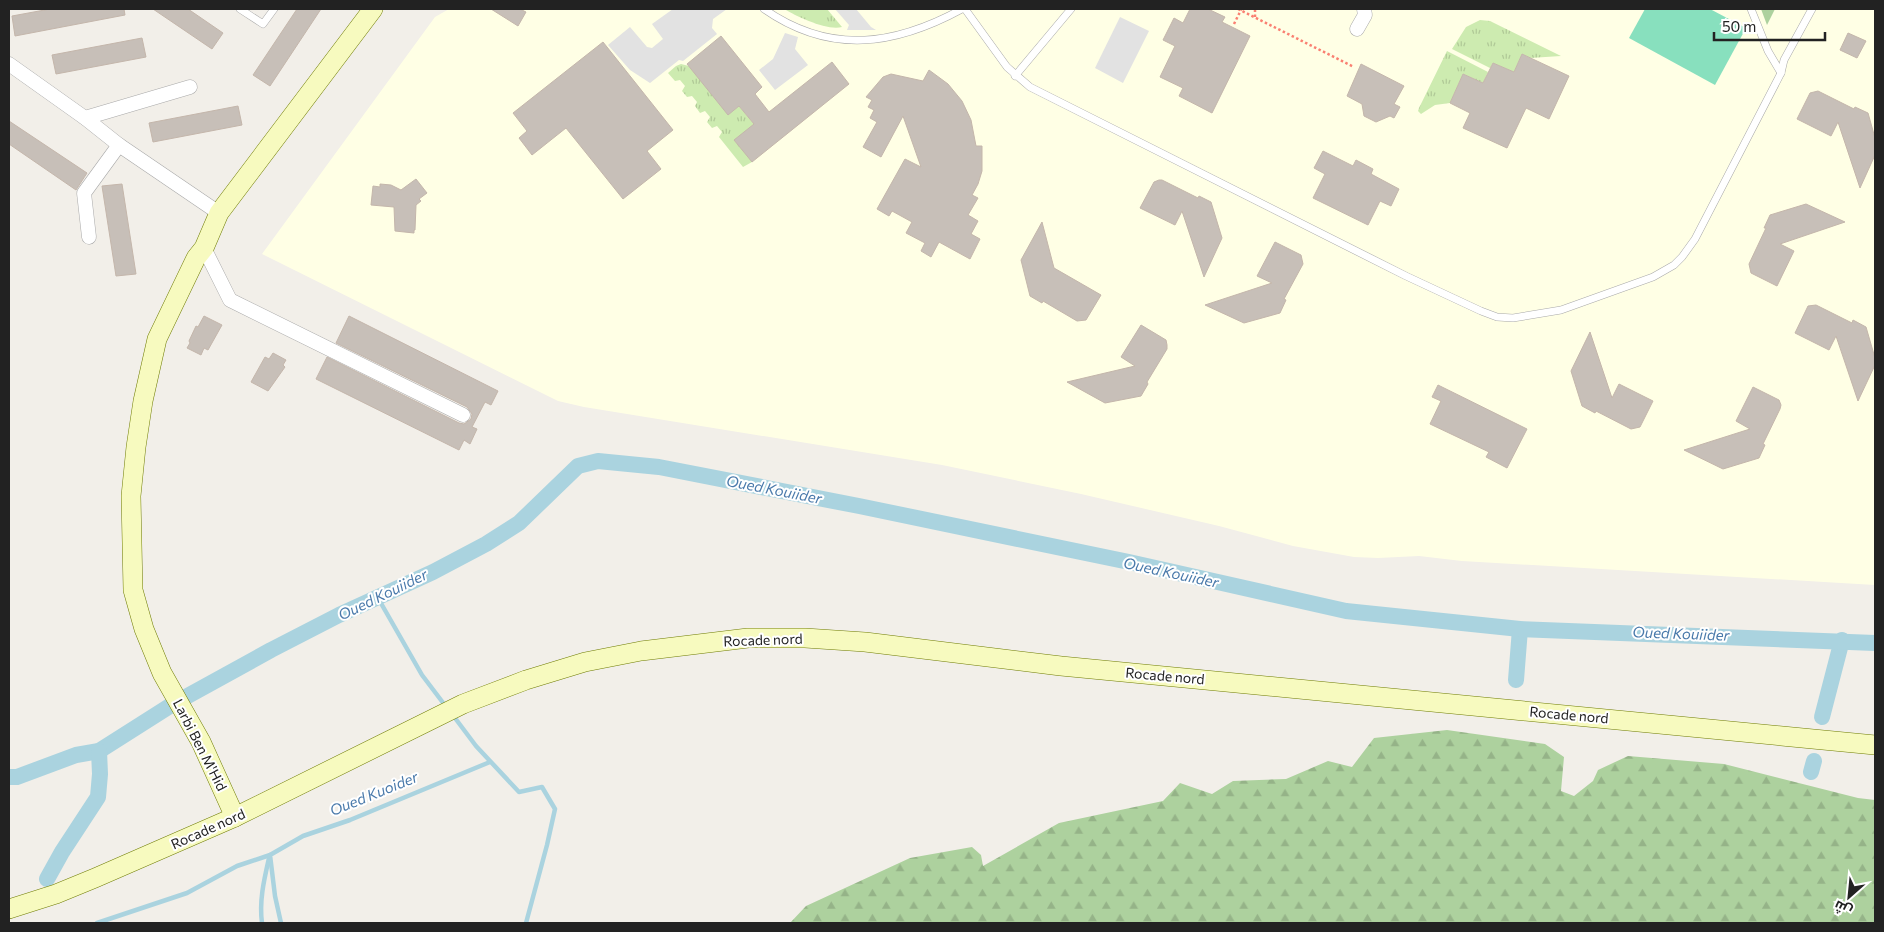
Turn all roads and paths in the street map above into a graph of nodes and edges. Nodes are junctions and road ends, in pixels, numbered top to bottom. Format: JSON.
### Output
{"nodes":[{"id":1,"x":240,"y":9,"type":"edge"},
{"id":2,"x":274,"y":9,"type":"edge"},
{"id":3,"x":373,"y":9,"type":"edge"},
{"id":4,"x":764,"y":9,"type":"edge"},
{"id":5,"x":963,"y":9,"type":"edge"},
{"id":6,"x":1071,"y":9,"type":"edge"},
{"id":7,"x":1240,"y":9,"type":"edge"},
{"id":8,"x":1255,"y":9,"type":"edge"},
{"id":9,"x":1364,"y":9,"type":"edge"},
{"id":10,"x":1751,"y":9,"type":"edge"},
{"id":11,"x":1812,"y":9,"type":"edge"},
{"id":12,"x":1255,"y":17,"type":"junction"},
{"id":13,"x":1234,"y":24,"type":"dead end"},
{"id":14,"x":1357,"y":29,"type":"dead end"},
{"id":15,"x":9,"y":64,"type":"edge"},
{"id":16,"x":1354,"y":67,"type":"dead end"},
{"id":17,"x":1782,"y":73,"type":"junction"},
{"id":18,"x":1015,"y":76,"type":"junction"},
{"id":19,"x":190,"y":87,"type":"dead end"},
{"id":20,"x":85,"y":118,"type":"junction"},
{"id":21,"x":119,"y":146,"type":"junction"},
{"id":22,"x":219,"y":213,"type":"junction"},
{"id":23,"x":89,"y":237,"type":"dead end"},
{"id":24,"x":204,"y":248,"type":"junction"},
{"id":25,"x":463,"y":415,"type":"dead end"},
{"id":26,"x":1875,"y":745,"type":"edge"},
{"id":27,"x":235,"y":817,"type":"junction"},
{"id":28,"x":9,"y":909,"type":"edge"}],
"edges":[{"from":1,"to":2,"type":"lane"},
{"from":3,"to":22,"type":"main road","name":"Larbi Ben M'Hid"},
{"from":4,"to":5,"type":"lane"},
{"from":5,"to":18,"type":"lane"},
{"from":6,"to":18,"type":"lane"},
{"from":7,"to":12,"type":"path"},
{"from":7,"to":13,"type":"path"},
{"from":8,"to":12,"type":"path"},
{"from":9,"to":14,"type":"street"},
{"from":10,"to":17,"type":"lane"},
{"from":11,"to":17,"type":"lane"},
{"from":12,"to":16,"type":"path"},
{"from":15,"to":20,"type":"street"},
{"from":17,"to":18,"type":"lane"},
{"from":19,"to":20,"type":"street"},
{"from":20,"to":21,"type":"street"},
{"from":21,"to":22,"type":"street"},
{"from":21,"to":23,"type":"street"},
{"from":22,"to":24,"type":"main road","name":"Larbi Ben M'Hid"},
{"from":24,"to":25,"type":"street"},
{"from":24,"to":27,"type":"main road","name":"Larbi Ben M'Hid"},
{"from":26,"to":27,"type":"main road","name":"Rocade nord"},
{"from":27,"to":28,"type":"main road","name":"Rocade nord"}]}
